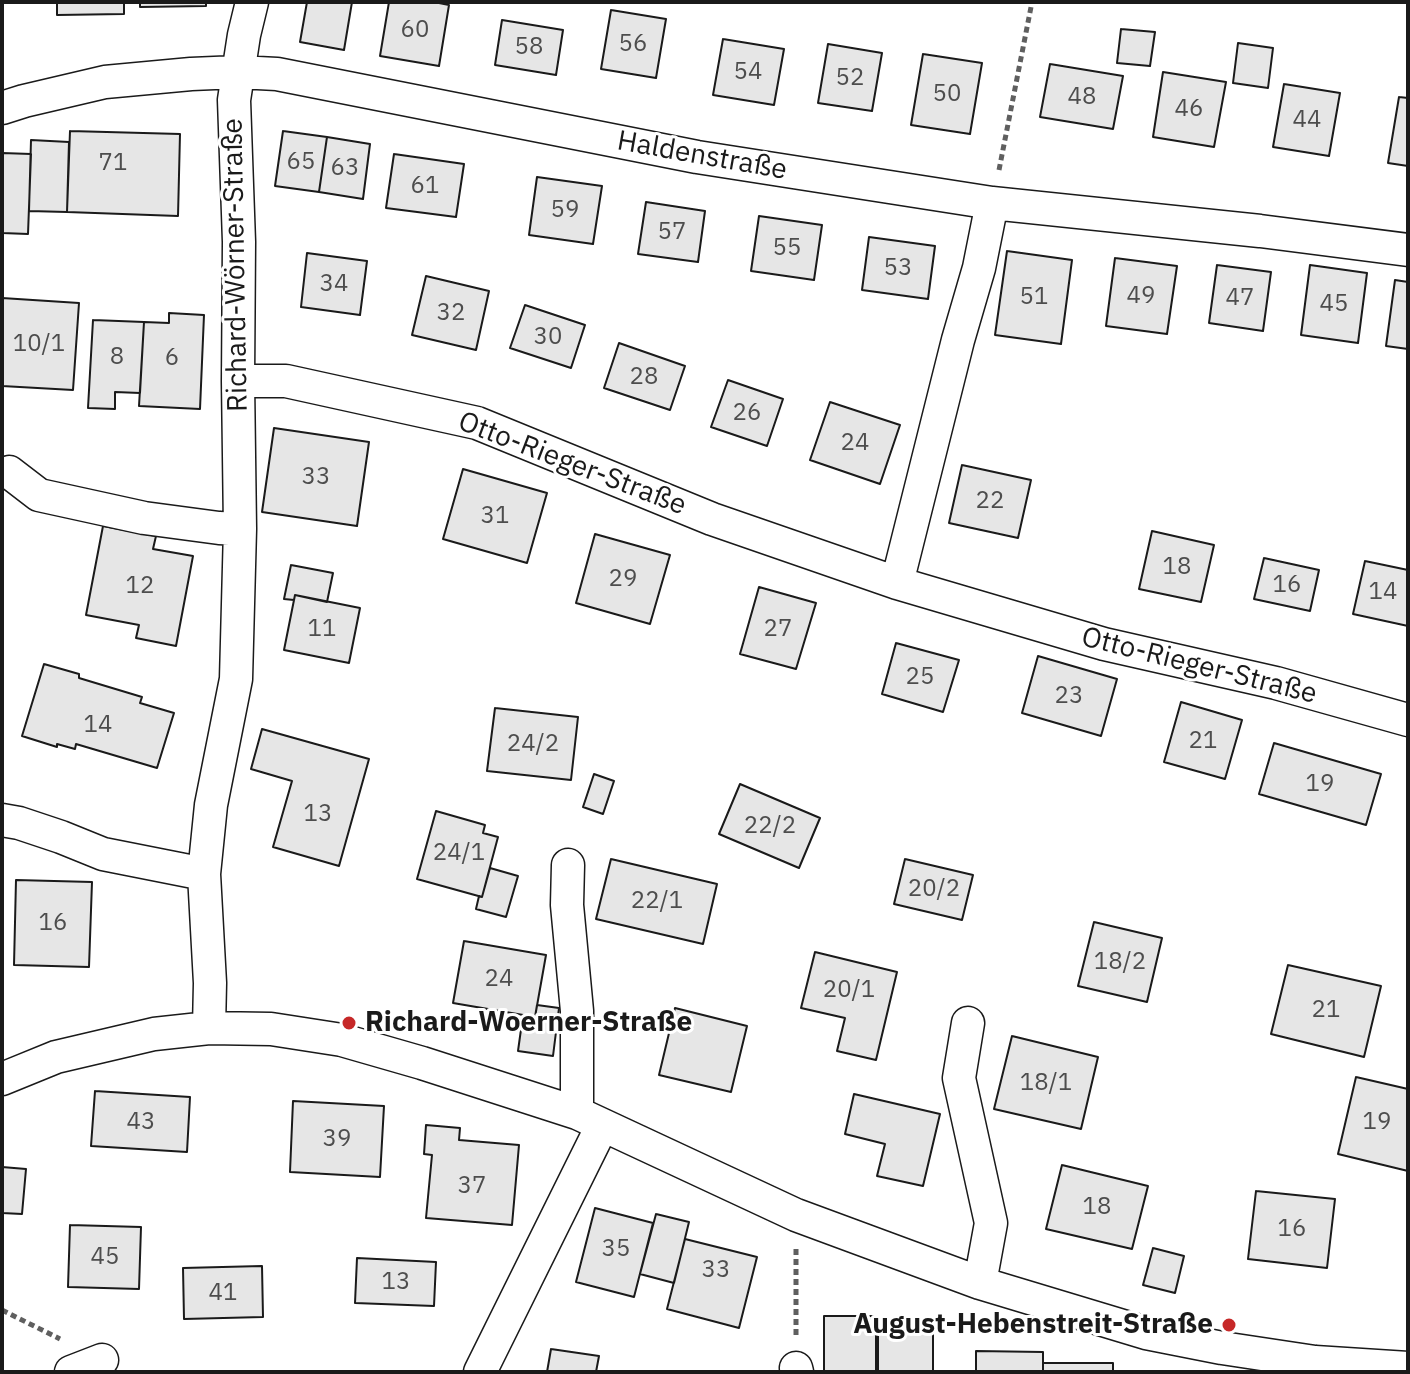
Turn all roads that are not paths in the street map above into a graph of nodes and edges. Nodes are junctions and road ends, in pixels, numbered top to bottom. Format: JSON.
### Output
{"nodes":[{"id":1,"x":252,"y":2,"type":"edge"},
{"id":2,"x":238,"y":72,"type":"junction"},
{"id":3,"x":2,"y":108,"type":"edge"},
{"id":4,"x":992,"y":203,"type":"junction"},
{"id":5,"x":1408,"y":250,"type":"edge"},
{"id":6,"x":238,"y":381,"type":"junction"},
{"id":7,"x":9,"y":472,"type":"dead end"},
{"id":8,"x":240,"y":529,"type":"junction"},
{"id":9,"x":897,"y":583,"type":"junction"},
{"id":10,"x":1408,"y":720,"type":"edge"},
{"id":11,"x":2,"y":820,"type":"edge"},
{"id":12,"x":568,"y":865,"type":"dead end"},
{"id":13,"x":204,"y":874,"type":"junction"},
{"id":14,"x":968,"y":1023,"type":"dead end"},
{"id":15,"x":209,"y":1028,"type":"junction"},
{"id":16,"x":2,"y":1079,"type":"edge"},
{"id":17,"x":590,"y":1120,"type":"junction"},
{"id":18,"x":980,"y":1283,"type":"junction"},
{"id":19,"x":102,"y":1360,"type":"dead end"},
{"id":20,"x":1408,"y":1368,"type":"edge"},
{"id":21,"x":71,"y":1372,"type":"edge"},
{"id":22,"x":480,"y":1372,"type":"edge"}],
"edges":[{"from":1,"to":2,"type":"street","name":"Richard-Wörner-Straße"},
{"from":2,"to":3,"type":"street","name":"Haldenstraße"},
{"from":2,"to":4,"type":"street","name":"Haldenstraße"},
{"from":2,"to":6,"type":"street","name":"Richard-Wörner-Straße"},
{"from":4,"to":5,"type":"street","name":"Haldenstraße"},
{"from":4,"to":9,"type":"street"},
{"from":6,"to":8,"type":"street","name":"Richard-Wörner-Straße"},
{"from":6,"to":9,"type":"street","name":"Otto-Rieger-Straße"},
{"from":7,"to":8,"type":"street"},
{"from":8,"to":13,"type":"street","name":"Richard-Wörner-Straße"},
{"from":9,"to":10,"type":"street","name":"Otto-Rieger-Straße"},
{"from":11,"to":13,"type":"street"},
{"from":12,"to":17,"type":"street"},
{"from":13,"to":15,"type":"street","name":"Richard-Wörner-Straße"},
{"from":14,"to":18,"type":"street"},
{"from":15,"to":16,"type":"street"},
{"from":15,"to":17,"type":"street"},
{"from":17,"to":18,"type":"street"},
{"from":17,"to":22,"type":"street"},
{"from":18,"to":20,"type":"street"},
{"from":19,"to":21,"type":"street"}]}
